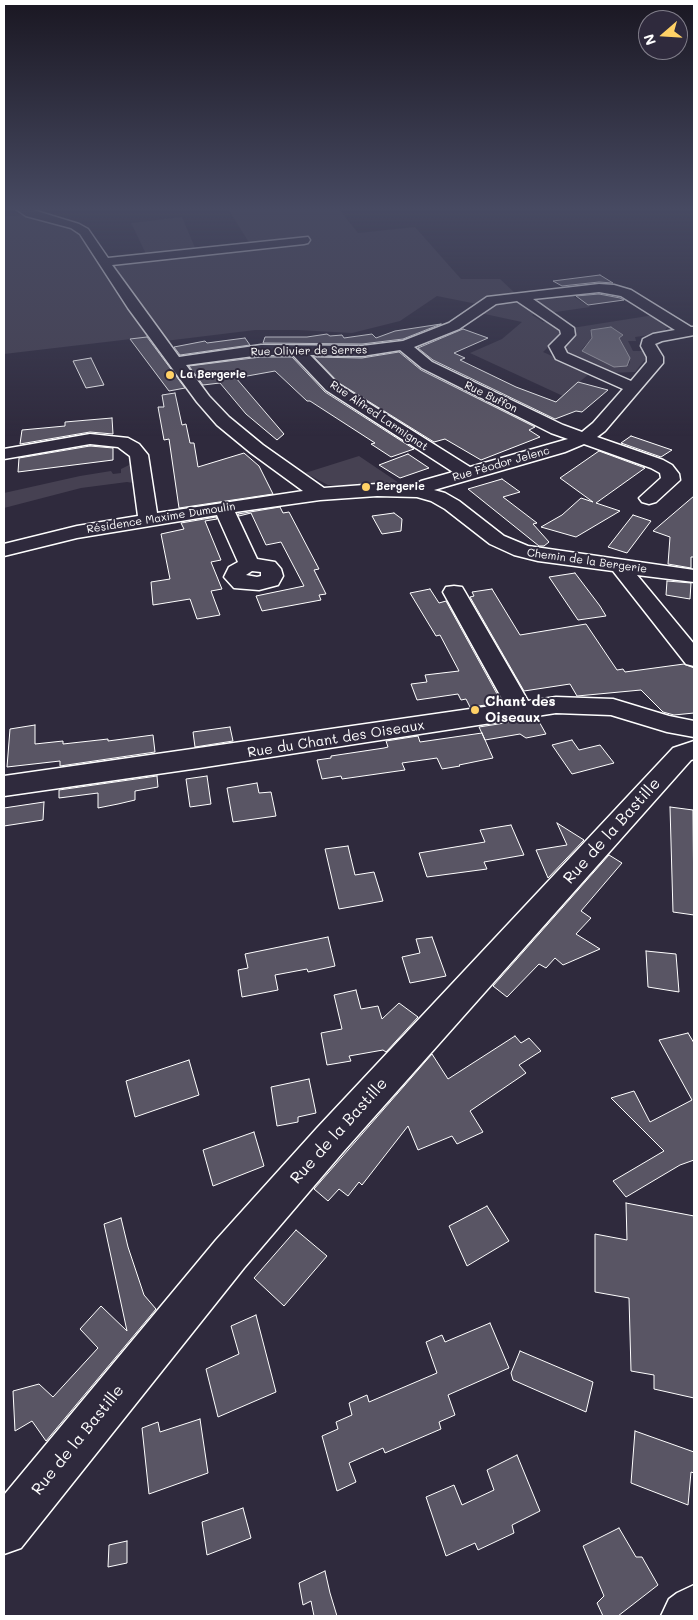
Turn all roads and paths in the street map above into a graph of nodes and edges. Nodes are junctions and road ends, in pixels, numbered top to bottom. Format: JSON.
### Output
{"nodes":[{"id":1,"x":119,"y":285,"type":"edge"},
{"id":2,"x":520,"y":296,"type":"junction"},
{"id":3,"x":692,"y":332,"type":"edge"},
{"id":4,"x":403,"y":345,"type":"junction"},
{"id":5,"x":297,"y":350,"type":"junction"},
{"id":6,"x":174,"y":362,"type":"junction"},
{"id":7,"x":634,"y":388,"type":"junction"},
{"id":8,"x":585,"y":438,"type":"junction"},
{"id":9,"x":4,"y":454,"type":"edge"},
{"id":10,"x":468,"y":474,"type":"junction"},
{"id":11,"x":418,"y":491,"type":"junction"},
{"id":12,"x":320,"y":494,"type":"junction"},
{"id":13,"x":649,"y":498,"type":"dead end"},
{"id":14,"x":224,"y":508,"type":"junction"},
{"id":15,"x":148,"y":521,"type":"junction"},
{"id":16,"x":4,"y":550,"type":"edge"},
{"id":17,"x":250,"y":564,"type":"dead end"},
{"id":18,"x":620,"y":567,"type":"junction"},
{"id":19,"x":694,"y":576,"type":"edge"},
{"id":20,"x":454,"y":592,"type":"dead end"},
{"id":21,"x":694,"y":659,"type":"edge"},
{"id":22,"x":521,"y":711,"type":"junction"},
{"id":23,"x":694,"y":743,"type":"edge"},
{"id":24,"x":4,"y":786,"type":"edge"},
{"id":25,"x":4,"y":1531,"type":"edge"},
{"id":26,"x":694,"y":1610,"type":"edge"},
{"id":27,"x":686,"y":1616,"type":"edge"}],
"edges":[{"from":1,"to":6,"type":"street"},
{"from":2,"to":3,"type":"street","name":"Rue Olivier de Serres"},
{"from":2,"to":4,"type":"street","name":"Rue Olivier de Serres"},
{"from":2,"to":7,"type":"street"},
{"from":3,"to":7,"type":"street","name":"Rue Féodor Jelenc"},
{"from":4,"to":5,"type":"street","name":"Rue Olivier de Serres"},
{"from":4,"to":8,"type":"street","name":"Rue Buffon"},
{"from":5,"to":6,"type":"street","name":"Rue Olivier de Serres"},
{"from":5,"to":10,"type":"street","name":"Rue Alfred Larmignat"},
{"from":6,"to":12,"type":"street"},
{"from":7,"to":8,"type":"street","name":"Rue Féodor Jelenc"},
{"from":8,"to":10,"type":"street","name":"Rue Féodor Jelenc"},
{"from":8,"to":13,"type":"street"},
{"from":9,"to":15,"type":"street"},
{"from":10,"to":11,"type":"street","name":"Rue Féodor Jelenc"},
{"from":11,"to":12,"type":"street","name":"Chemin de la Bergerie"},
{"from":11,"to":18,"type":"street","name":"Chemin de la Bergerie"},
{"from":12,"to":14,"type":"street","name":"Résidence Maxime Dumoulin"},
{"from":14,"to":15,"type":"street","name":"Résidence Maxime Dumoulin"},
{"from":14,"to":17,"type":"street"},
{"from":15,"to":16,"type":"street","name":"Résidence Maxime Dumoulin"},
{"from":18,"to":19,"type":"street","name":"Chemin de la Bergerie"},
{"from":18,"to":21,"type":"street"},
{"from":20,"to":22,"type":"street"},
{"from":22,"to":23,"type":"street","name":"Rue du Chant des Oiseaux"},
{"from":22,"to":24,"type":"street","name":"Rue du Chant des Oiseaux"},
{"from":23,"to":25,"type":"street","name":"Rue de la Bastille"},
{"from":26,"to":27,"type":"street"}]}
